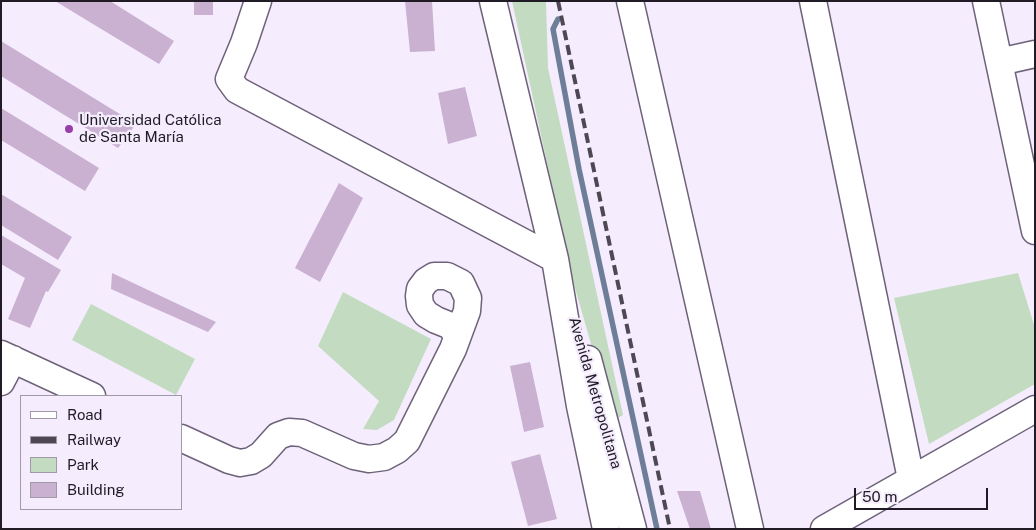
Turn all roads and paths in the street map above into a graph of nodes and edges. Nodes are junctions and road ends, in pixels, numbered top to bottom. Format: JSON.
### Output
{"nodes":[{"id":1,"x":258,"y":1,"type":"edge"},
{"id":2,"x":493,"y":1,"type":"edge"},
{"id":3,"x":630,"y":1,"type":"edge"},
{"id":4,"x":813,"y":1,"type":"edge"},
{"id":5,"x":986,"y":1,"type":"edge"},
{"id":6,"x":1035,"y":54,"type":"edge"},
{"id":7,"x":999,"y":62,"type":"junction"},
{"id":8,"x":1035,"y":231,"type":"edge"},
{"id":9,"x":554,"y":259,"type":"junction"},
{"id":10,"x":457,"y":336,"type":"dead end"},
{"id":11,"x":5,"y":365,"type":"edge"},
{"id":12,"x":89,"y":395,"type":"edge"},
{"id":13,"x":1035,"y":409,"type":"edge"},
{"id":14,"x":182,"y":438,"type":"edge"},
{"id":15,"x":911,"y":479,"type":"junction"},
{"id":16,"x":606,"y":529,"type":"edge"},
{"id":17,"x":632,"y":529,"type":"edge"},
{"id":18,"x":750,"y":529,"type":"edge"},
{"id":19,"x":824,"y":529,"type":"edge"}],
"edges":[{"from":1,"to":9,"type":"street"},
{"from":2,"to":9,"type":"street","name":"Avenida Metropolitana"},
{"from":3,"to":18,"type":"street"},
{"from":4,"to":15,"type":"street"},
{"from":5,"to":7,"type":"street"},
{"from":6,"to":7,"type":"street"},
{"from":7,"to":8,"type":"street"},
{"from":9,"to":16,"type":"street","name":"Avenida Metropolitana"},
{"from":9,"to":17,"type":"street","name":"Avenida Metropolitana"},
{"from":10,"to":14,"type":"street"},
{"from":11,"to":12,"type":"street"},
{"from":13,"to":15,"type":"street"},
{"from":15,"to":19,"type":"street"}]}
